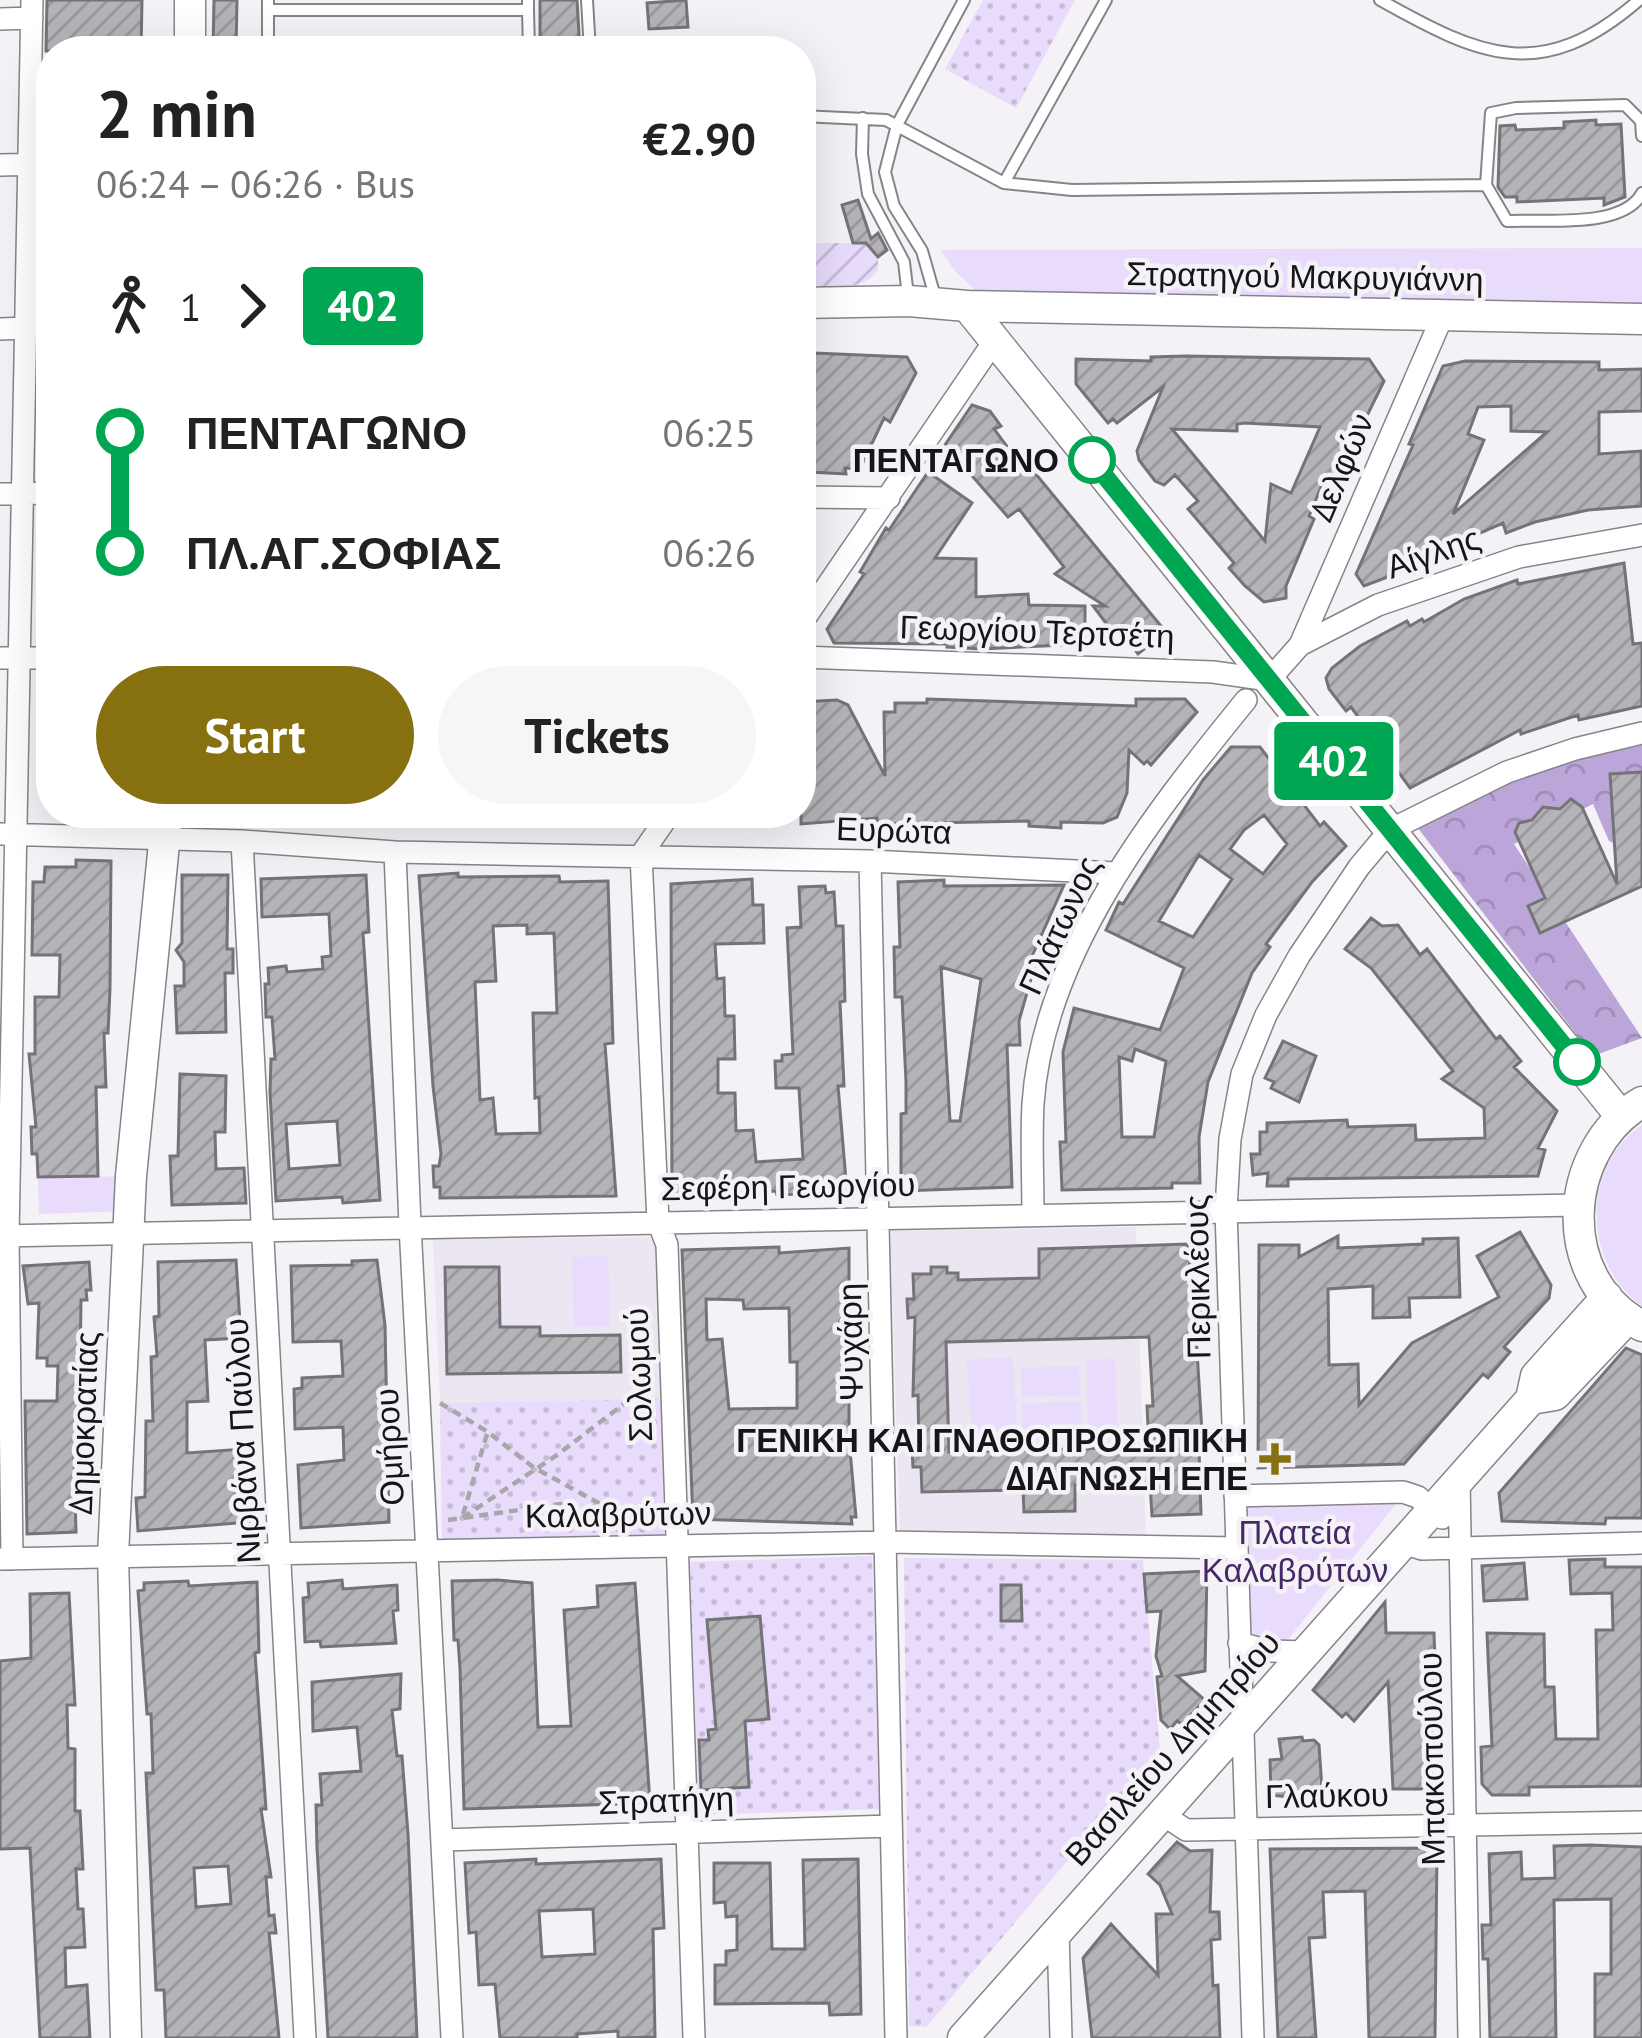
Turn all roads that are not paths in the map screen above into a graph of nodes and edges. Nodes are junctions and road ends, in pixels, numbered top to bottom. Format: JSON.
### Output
{"nodes":[{"id":1,"x":190,"y":0,"type":"edge"},
{"id":2,"x":587,"y":0,"type":"edge"},
{"id":3,"x":964,"y":0,"type":"edge"},
{"id":4,"x":1106,"y":0,"type":"edge"},
{"id":5,"x":1380,"y":0,"type":"edge"},
{"id":6,"x":1639,"y":0,"type":"edge"},
{"id":7,"x":268,"y":5,"type":"edge"},
{"id":8,"x":528,"y":5,"type":"edge"},
{"id":9,"x":32,"y":9,"type":"edge"},
{"id":10,"x":0,"y":20,"type":"edge"},
{"id":11,"x":190,"y":36,"type":"edge"},
{"id":12,"x":268,"y":36,"type":"edge"},
{"id":13,"x":529,"y":36,"type":"edge"},
{"id":14,"x":589,"y":36,"type":"edge"},
{"id":15,"x":36,"y":86,"type":"edge"},
{"id":16,"x":816,"y":116,"type":"edge"},
{"id":17,"x":863,"y":118,"type":"junction"},
{"id":18,"x":897,"y":125,"type":"junction"},
{"id":19,"x":1642,"y":136,"type":"edge"},
{"id":20,"x":36,"y":164,"type":"edge"},
{"id":21,"x":0,"y":165,"type":"edge"},
{"id":22,"x":1004,"y":183,"type":"junction"},
{"id":23,"x":1486,"y":185,"type":"junction"},
{"id":24,"x":36,"y":188,"type":"edge"},
{"id":25,"x":1642,"y":193,"type":"edge"},
{"id":26,"x":816,"y":302,"type":"edge"},
{"id":27,"x":938,"y":303,"type":"junction"},
{"id":28,"x":1443,"y":315,"type":"junction"},
{"id":29,"x":1642,"y":319,"type":"edge"},
{"id":30,"x":12,"y":329,"type":"edge"},
{"id":31,"x":995,"y":340,"type":"junction"},
{"id":32,"x":11,"y":494,"type":"edge"},
{"id":33,"x":816,"y":497,"type":"edge"},
{"id":34,"x":889,"y":498,"type":"junction"},
{"id":35,"x":1642,"y":536,"type":"edge"},
{"id":36,"x":816,"y":603,"type":"edge"},
{"id":37,"x":1300,"y":645,"type":"junction"},
{"id":38,"x":10,"y":658,"type":"edge"},
{"id":39,"x":816,"y":658,"type":"edge"},
{"id":40,"x":1257,"y":690,"type":"junction"},
{"id":41,"x":1642,"y":733,"type":"edge"},
{"id":42,"x":131,"y":828,"type":"edge"},
{"id":43,"x":166,"y":828,"type":"edge"},
{"id":44,"x":176,"y":828,"type":"edge"},
{"id":45,"x":660,"y":828,"type":"edge"},
{"id":46,"x":1390,"y":830,"type":"junction"},
{"id":47,"x":9,"y":835,"type":"edge"},
{"id":48,"x":242,"y":841,"type":"junction"},
{"id":49,"x":395,"y":853,"type":"junction"},
{"id":50,"x":641,"y":855,"type":"junction"},
{"id":51,"x":870,"y":861,"type":"junction"},
{"id":52,"x":1117,"y":874,"type":"junction"},
{"id":53,"x":1577,"y":1062,"type":"junction"},
{"id":54,"x":1642,"y":1088,"type":"edge"},
{"id":55,"x":1631,"y":1109,"type":"edge"},
{"id":56,"x":1577,"y":1205,"type":"junction"},
{"id":57,"x":1226,"y":1210,"type":"junction"},
{"id":58,"x":1033,"y":1215,"type":"junction"},
{"id":59,"x":880,"y":1218,"type":"junction"},
{"id":60,"x":658,"y":1221,"type":"junction"},
{"id":61,"x":410,"y":1226,"type":"junction"},
{"id":62,"x":264,"y":1231,"type":"junction"},
{"id":63,"x":128,"y":1234,"type":"junction"},
{"id":64,"x":4,"y":1236,"type":"edge"},
{"id":65,"x":1626,"y":1314,"type":"edge"},
{"id":66,"x":1460,"y":1479,"type":"junction"},
{"id":67,"x":1235,"y":1496,"type":"junction"},
{"id":68,"x":1433,"y":1509,"type":"junction"},
{"id":69,"x":887,"y":1542,"type":"junction"},
{"id":70,"x":1403,"y":1543,"type":"junction"},
{"id":71,"x":1642,"y":1543,"type":"edge"},
{"id":72,"x":677,"y":1546,"type":"junction"},
{"id":73,"x":1237,"y":1548,"type":"junction"},
{"id":74,"x":1460,"y":1549,"type":"junction"},
{"id":75,"x":427,"y":1551,"type":"junction"},
{"id":76,"x":280,"y":1553,"type":"junction"},
{"id":77,"x":113,"y":1556,"type":"junction"},
{"id":78,"x":6,"y":1559,"type":"edge"},
{"id":79,"x":1239,"y":1642,"type":"junction"},
{"id":80,"x":1306,"y":1652,"type":"junction"},
{"id":81,"x":1241,"y":1725,"type":"junction"},
{"id":82,"x":1162,"y":1814,"type":"junction"},
{"id":83,"x":1642,"y":1822,"type":"edge"},
{"id":84,"x":891,"y":1826,"type":"junction"},
{"id":85,"x":1465,"y":1826,"type":"junction"},
{"id":86,"x":1248,"y":1830,"type":"junction"},
{"id":87,"x":687,"y":1832,"type":"junction"},
{"id":88,"x":442,"y":1840,"type":"junction"},
{"id":89,"x":1058,"y":1930,"type":"junction"},
{"id":90,"x":126,"y":2038,"type":"edge"},
{"id":91,"x":305,"y":2038,"type":"edge"},
{"id":92,"x":452,"y":2038,"type":"edge"},
{"id":93,"x":694,"y":2038,"type":"edge"},
{"id":94,"x":896,"y":2038,"type":"edge"},
{"id":95,"x":963,"y":2038,"type":"edge"},
{"id":96,"x":1061,"y":2038,"type":"edge"},
{"id":97,"x":1253,"y":2038,"type":"edge"},
{"id":98,"x":1468,"y":2038,"type":"edge"}],
"edges":[{"from":1,"to":11,"type":"street"},
{"from":2,"to":14,"type":"lane"},
{"from":3,"to":18,"type":"lane"},
{"from":4,"to":22,"type":"lane"},
{"from":5,"to":6,"type":"lane"},
{"from":7,"to":8,"type":"lane"},
{"from":7,"to":12,"type":"lane"},
{"from":8,"to":13,"type":"lane"},
{"from":9,"to":10,"type":"street"},
{"from":9,"to":15,"type":"street"},
{"from":16,"to":17,"type":"lane"},
{"from":17,"to":18,"type":"lane"},
{"from":17,"to":27,"type":"lane"},
{"from":18,"to":22,"type":"lane"},
{"from":18,"to":27,"type":"lane"},
{"from":19,"to":23,"type":"lane"},
{"from":20,"to":21,"type":"street"},
{"from":22,"to":23,"type":"lane"},
{"from":23,"to":25,"type":"lane"},
{"from":24,"to":30,"type":"street"},
{"from":26,"to":27,"type":"street","name":"Στρατηγού Μακρυγιάννη"},
{"from":27,"to":28,"type":"street","name":"Στρατηγού Μακρυγιάννη"},
{"from":27,"to":31,"type":"street"},
{"from":28,"to":29,"type":"street","name":"Στρατηγού Μακρυγιάννη"},
{"from":28,"to":37,"type":"street","name":"Δελφών"},
{"from":30,"to":32,"type":"street"},
{"from":31,"to":34,"type":"street"},
{"from":31,"to":40,"type":"street"},
{"from":32,"to":38,"type":"street"},
{"from":33,"to":34,"type":"street"},
{"from":34,"to":36,"type":"street"},
{"from":35,"to":37,"type":"street","name":"Αίγλης"},
{"from":37,"to":40,"type":"street","name":"Αίγλης"},
{"from":38,"to":47,"type":"street"},
{"from":39,"to":40,"type":"street","name":"Γεωργίου Τερτσέτη"},
{"from":40,"to":46,"type":"street"},
{"from":40,"to":52,"type":"street","name":"Πλάτωνος"},
{"from":41,"to":46,"type":"street","name":"Περικλέους"},
{"from":42,"to":47,"type":"street","name":"Ευρώτα"},
{"from":43,"to":63,"type":"street","name":"Δημοκρατίας"},
{"from":44,"to":48,"type":"street","name":"Ευρώτα"},
{"from":45,"to":50,"type":"street"},
{"from":46,"to":53,"type":"street"},
{"from":46,"to":57,"type":"street","name":"Περικλέους"},
{"from":47,"to":64,"type":"street"},
{"from":48,"to":49,"type":"street","name":"Ευρώτα"},
{"from":48,"to":62,"type":"street","name":"Νιρβάνα Παύλου"},
{"from":49,"to":50,"type":"street","name":"Ευρώτα"},
{"from":49,"to":61,"type":"street","name":"Ομήρου"},
{"from":50,"to":51,"type":"street","name":"Ευρώτα"},
{"from":50,"to":60,"type":"street","name":"Σολωμού"},
{"from":51,"to":52,"type":"street","name":"Ευρώτα"},
{"from":51,"to":59,"type":"street","name":"Ψυχάρη"},
{"from":52,"to":58,"type":"street","name":"Πλάτωνος"},
{"from":53,"to":54,"type":"street"},
{"from":53,"to":55,"type":"street"},
{"from":55,"to":56,"type":"street"},
{"from":56,"to":57,"type":"street","name":"Σεφέρη Γεωργίου"},
{"from":56,"to":65,"type":"street"},
{"from":57,"to":58,"type":"street","name":"Σεφέρη Γεωργίου"},
{"from":57,"to":67,"type":"street","name":"Περικλέους"},
{"from":58,"to":59,"type":"street","name":"Σεφέρη Γεωργίου"},
{"from":59,"to":60,"type":"street","name":"Σεφέρη Γεωργίου"},
{"from":59,"to":69,"type":"street","name":"Ψυχάρη"},
{"from":60,"to":61,"type":"street","name":"Σεφέρη Γεωργίου"},
{"from":60,"to":72,"type":"street","name":"Σολωμού"},
{"from":61,"to":62,"type":"street","name":"Σεφέρη Γεωργίου"},
{"from":61,"to":75,"type":"street","name":"Ομήρου"},
{"from":62,"to":63,"type":"street","name":"Σεφέρη Γεωργίου"},
{"from":62,"to":76,"type":"street","name":"Νιρβάνα Παύλου"},
{"from":63,"to":64,"type":"street","name":"Σεφέρη Γεωργίου"},
{"from":63,"to":77,"type":"street","name":"Δημοκρατίας"},
{"from":64,"to":78,"type":"street"},
{"from":65,"to":66,"type":"street","name":"Βασιλείου Δημητρίου"},
{"from":66,"to":68,"type":"street","name":"Βασιλείου Δημητρίου"},
{"from":66,"to":74,"type":"street","name":"Μπακοπούλου"},
{"from":67,"to":68,"type":"street"},
{"from":67,"to":73,"type":"street","name":"Περικλέους"},
{"from":68,"to":70,"type":"street","name":"Βασιλείου Δημητρίου"},
{"from":68,"to":74,"type":"street"},
{"from":69,"to":72,"type":"street","name":"Καλαβρύτων"},
{"from":69,"to":73,"type":"street","name":"Καλαβρύτων"},
{"from":69,"to":84,"type":"street","name":"Ψυχάρη"},
{"from":70,"to":74,"type":"street"},
{"from":70,"to":80,"type":"street","name":"Βασιλείου Δημητρίου"},
{"from":71,"to":74,"type":"street"},
{"from":72,"to":75,"type":"street","name":"Καλαβρύτων"},
{"from":72,"to":87,"type":"street","name":"Σολωμού"},
{"from":73,"to":79,"type":"street","name":"Περικλέους"},
{"from":74,"to":85,"type":"street","name":"Μπακοπούλου"},
{"from":75,"to":76,"type":"street","name":"Καλαβρύτων"},
{"from":75,"to":88,"type":"street","name":"Ομήρου"},
{"from":76,"to":77,"type":"street","name":"Καλαβρύτων"},
{"from":76,"to":91,"type":"street","name":"Νιρβάνα Παύλου"},
{"from":77,"to":78,"type":"street","name":"Καλαβρύτων"},
{"from":77,"to":90,"type":"street","name":"Δημοκρατίας"},
{"from":79,"to":80,"type":"street"},
{"from":79,"to":81,"type":"street","name":"Περικλέους"},
{"from":80,"to":81,"type":"street","name":"Βασιλείου Δημητρίου"},
{"from":81,"to":82,"type":"street","name":"Βασιλείου Δημητρίου"},
{"from":81,"to":86,"type":"street","name":"Περικλέους"},
{"from":82,"to":86,"type":"street","name":"Γλαύκου"},
{"from":82,"to":89,"type":"street","name":"Βασιλείου Δημητρίου"},
{"from":83,"to":85,"type":"street","name":"Γλαύκου"},
{"from":84,"to":87,"type":"street","name":"Στρατήγη"},
{"from":84,"to":94,"type":"street","name":"Ψυχάρη"},
{"from":85,"to":86,"type":"street","name":"Γλαύκου"},
{"from":85,"to":98,"type":"street","name":"Μπακοπούλου"},
{"from":86,"to":97,"type":"street","name":"Περικλέους"},
{"from":87,"to":88,"type":"street","name":"Στρατήγη"},
{"from":87,"to":93,"type":"street","name":"Σολωμού"},
{"from":88,"to":92,"type":"street","name":"Ομήρου"},
{"from":89,"to":95,"type":"street","name":"Βασιλείου Δημητρίου"},
{"from":89,"to":96,"type":"street"}]}
